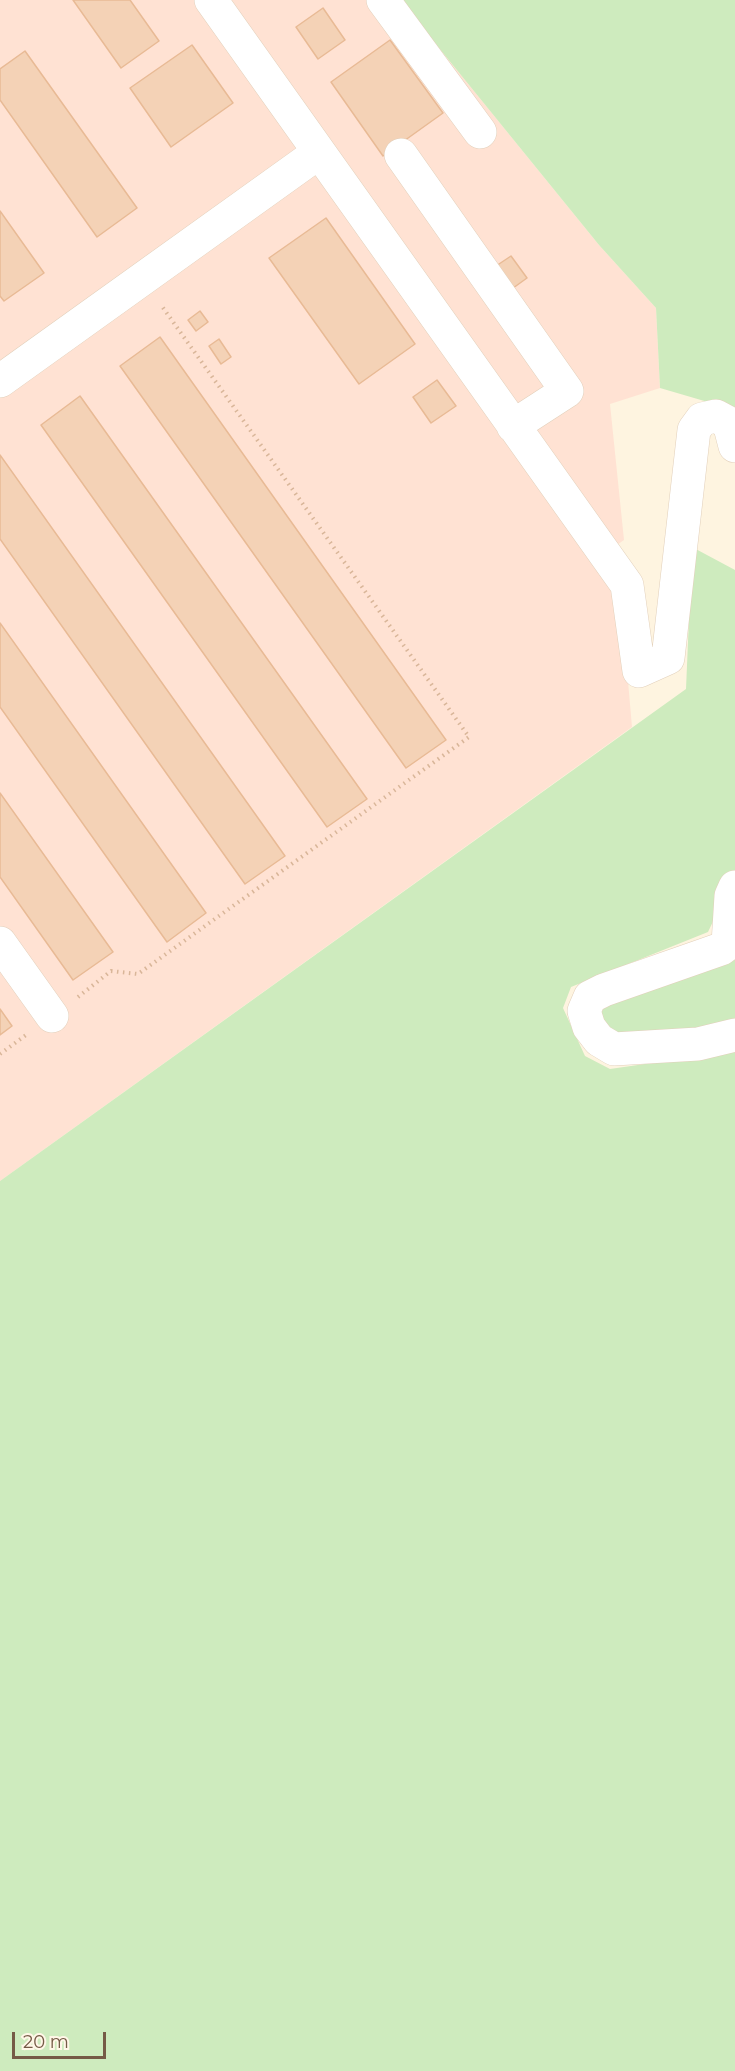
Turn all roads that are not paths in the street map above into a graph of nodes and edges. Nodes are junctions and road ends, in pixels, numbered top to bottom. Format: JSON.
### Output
{"nodes":[{"id":1,"x":211,"y":0,"type":"edge"},
{"id":2,"x":383,"y":0,"type":"edge"},
{"id":3,"x":480,"y":132,"type":"dead end"},
{"id":4,"x":318,"y":153,"type":"junction"},
{"id":5,"x":401,"y":155,"type":"dead end"},
{"id":6,"x":0,"y":381,"type":"edge"},
{"id":7,"x":513,"y":426,"type":"junction"},
{"id":8,"x":735,"y":446,"type":"edge"},
{"id":9,"x":735,"y":887,"type":"edge"},
{"id":10,"x":0,"y":943,"type":"edge"},
{"id":11,"x":52,"y":1016,"type":"road end"},
{"id":12,"x":735,"y":1035,"type":"edge"}],
"edges":[{"from":1,"to":4,"type":"lane"},
{"from":2,"to":3,"type":"lane"},
{"from":4,"to":6,"type":"lane"},
{"from":4,"to":7,"type":"lane"},
{"from":5,"to":7,"type":"lane"},
{"from":7,"to":8,"type":"lane"},
{"from":9,"to":12,"type":"lane"},
{"from":10,"to":11,"type":"lane"}]}
